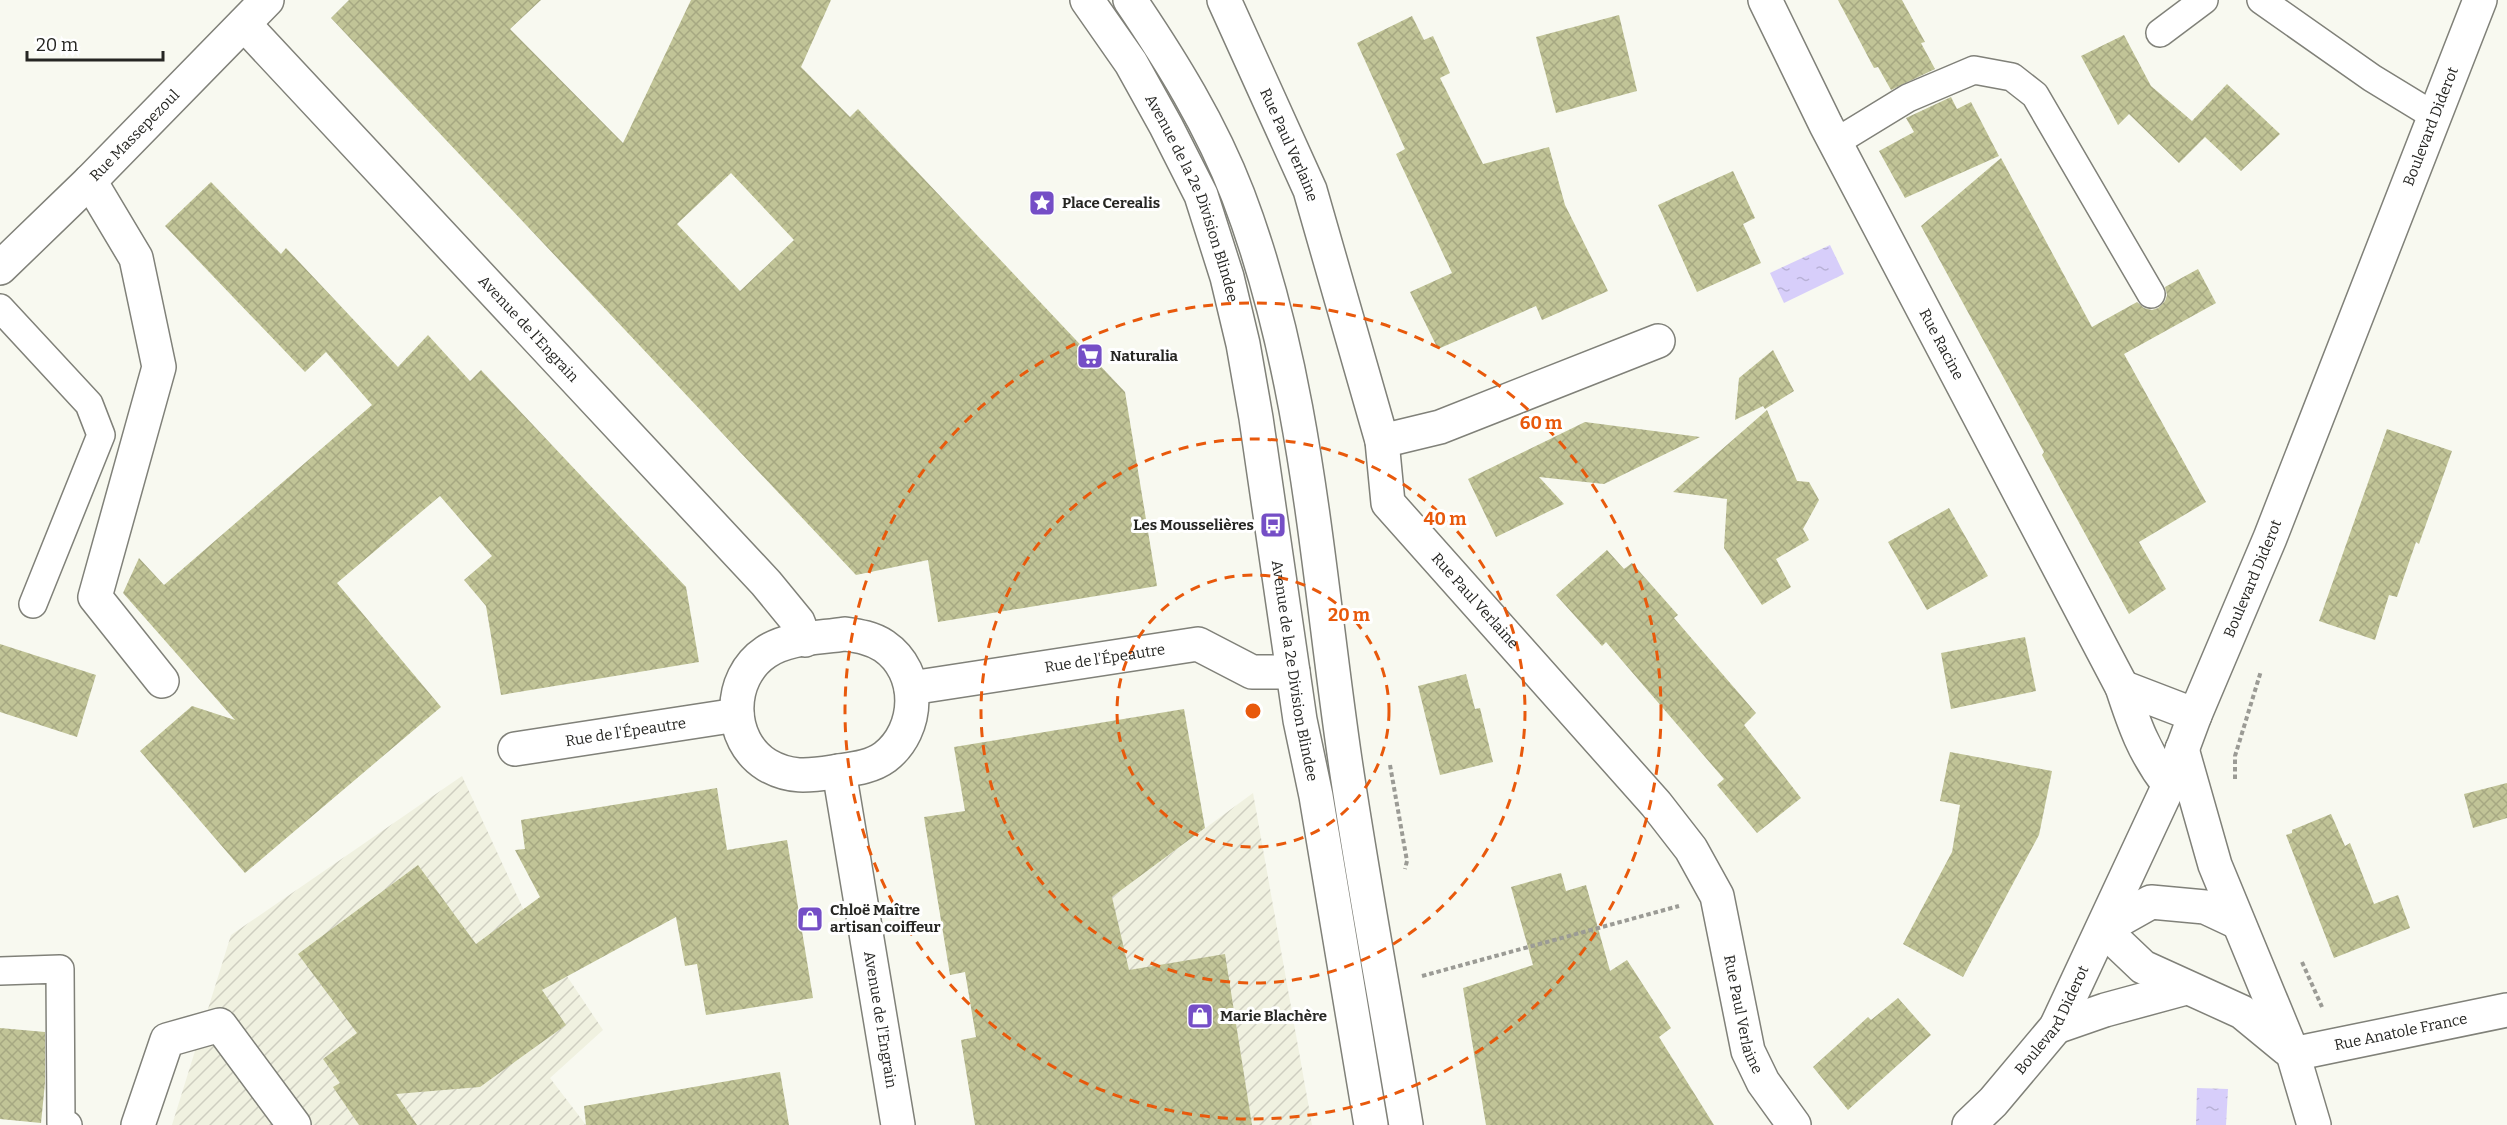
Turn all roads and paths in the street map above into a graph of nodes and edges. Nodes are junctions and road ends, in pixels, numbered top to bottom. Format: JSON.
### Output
{"nodes":[{"id":1,"x":267,"y":0,"type":"edge"},
{"id":2,"x":1087,"y":0,"type":"edge"},
{"id":3,"x":1130,"y":0,"type":"edge"},
{"id":4,"x":1224,"y":0,"type":"edge"},
{"id":5,"x":1765,"y":0,"type":"edge"},
{"id":6,"x":2204,"y":0,"type":"edge"},
{"id":7,"x":2261,"y":0,"type":"edge"},
{"id":8,"x":2480,"y":0,"type":"edge"},
{"id":9,"x":244,"y":24,"type":"junction"},
{"id":10,"x":2160,"y":33,"type":"dead end"},
{"id":11,"x":2436,"y":117,"type":"junction"},
{"id":12,"x":1836,"y":142,"type":"junction"},
{"id":13,"x":90,"y":181,"type":"junction"},
{"id":14,"x":0,"y":268,"type":"edge"},
{"id":15,"x":2151,"y":294,"type":"dead end"},
{"id":16,"x":0,"y":308,"type":"edge"},
{"id":17,"x":1658,"y":341,"type":"dead end"},
{"id":18,"x":1382,"y":441,"type":"junction"},
{"id":19,"x":33,"y":604,"type":"dead end"},
{"id":20,"x":805,"y":640,"type":"junction"},
{"id":21,"x":2262,"y":665,"type":"dead end"},
{"id":22,"x":1293,"y":672,"type":"junction"},
{"id":23,"x":162,"y":681,"type":"dead end"},
{"id":24,"x":2122,"y":687,"type":"junction"},
{"id":25,"x":911,"y":688,"type":"junction"},
{"id":26,"x":736,"y":715,"type":"junction"},
{"id":27,"x":2195,"y":715,"type":"junction"},
{"id":28,"x":515,"y":748,"type":"dead end"},
{"id":29,"x":2181,"y":749,"type":"junction"},
{"id":30,"x":1388,"y":755,"type":"dead end"},
{"id":31,"x":839,"y":771,"type":"junction"},
{"id":32,"x":2169,"y":785,"type":"junction"},
{"id":33,"x":2236,"y":791,"type":"dead end"},
{"id":34,"x":1405,"y":871,"type":"dead end"},
{"id":35,"x":1717,"y":896,"type":"junction"},
{"id":36,"x":2237,"y":922,"type":"junction"},
{"id":37,"x":2103,"y":929,"type":"junction"},
{"id":38,"x":2299,"y":954,"type":"dead end"},
{"id":39,"x":0,"y":971,"type":"edge"},
{"id":40,"x":1421,"y":976,"type":"dead end"},
{"id":41,"x":2186,"y":988,"type":"junction"},
{"id":42,"x":2507,"y":1010,"type":"edge"},
{"id":43,"x":2056,"y":1027,"type":"junction"},
{"id":44,"x":2334,"y":1046,"type":"junction"},
{"id":45,"x":2293,"y":1054,"type":"junction"},
{"id":46,"x":1999,"y":1113,"type":"edge"},
{"id":47,"x":68,"y":1125,"type":"edge"},
{"id":48,"x":138,"y":1125,"type":"edge"},
{"id":49,"x":294,"y":1125,"type":"edge"},
{"id":50,"x":898,"y":1125,"type":"edge"},
{"id":51,"x":1371,"y":1125,"type":"edge"},
{"id":52,"x":1407,"y":1125,"type":"edge"},
{"id":53,"x":1794,"y":1125,"type":"edge"},
{"id":54,"x":1969,"y":1125,"type":"edge"},
{"id":55,"x":2314,"y":1125,"type":"edge"}],
"edges":[{"from":1,"to":9,"type":"street","name":"Rue Massepezoul"},
{"from":2,"to":22,"type":"street","name":"Avenue de la 2e Division Blindee"},
{"from":3,"to":52,"type":"street"},
{"from":4,"to":18,"type":"street","name":"Rue Paul Verlaine"},
{"from":5,"to":12,"type":"street","name":"Rue Racine"},
{"from":6,"to":10,"type":"lane"},
{"from":7,"to":11,"type":"lane"},
{"from":8,"to":11,"type":"street","name":"Boulevard Diderot"},
{"from":9,"to":13,"type":"street","name":"Rue Massepezoul"},
{"from":9,"to":20,"type":"street","name":"Avenue de l'Engrain"},
{"from":11,"to":27,"type":"street","name":"Boulevard Diderot"},
{"from":12,"to":15,"type":"lane"},
{"from":12,"to":24,"type":"street","name":"Rue Racine"},
{"from":13,"to":14,"type":"street","name":"Rue Massepezoul"},
{"from":13,"to":23,"type":"street"},
{"from":16,"to":19,"type":"lane"},
{"from":17,"to":18,"type":"street"},
{"from":18,"to":35,"type":"street","name":"Rue Paul Verlaine"},
{"from":20,"to":25,"type":"street"},
{"from":20,"to":26,"type":"street"},
{"from":21,"to":33,"type":"path"},
{"from":22,"to":25,"type":"street","name":"Rue de l'Épeautre"},
{"from":22,"to":51,"type":"street","name":"Avenue de la 2e Division Blindee"},
{"from":24,"to":27,"type":"street"},
{"from":24,"to":32,"type":"street","name":"Rue Racine"},
{"from":25,"to":31,"type":"street"},
{"from":26,"to":28,"type":"street","name":"Rue de l'Épeautre"},
{"from":26,"to":31,"type":"street"},
{"from":27,"to":29,"type":"street","name":"Boulevard Diderot"},
{"from":29,"to":32,"type":"street","name":"Boulevard Diderot"},
{"from":29,"to":36,"type":"street"},
{"from":30,"to":34,"type":"path"},
{"from":31,"to":50,"type":"street","name":"Avenue de l'Engrain"},
{"from":32,"to":37,"type":"street","name":"Boulevard Diderot"},
{"from":35,"to":40,"type":"path"},
{"from":35,"to":53,"type":"street","name":"Rue Paul Verlaine"},
{"from":36,"to":37,"type":"street"},
{"from":36,"to":45,"type":"street"},
{"from":37,"to":41,"type":"street"},
{"from":37,"to":43,"type":"street","name":"Boulevard Diderot"},
{"from":38,"to":44,"type":"path"},
{"from":39,"to":47,"type":"lane"},
{"from":41,"to":43,"type":"street"},
{"from":41,"to":45,"type":"street"},
{"from":42,"to":44,"type":"street","name":"Rue Anatole France"},
{"from":43,"to":46,"type":"street","name":"Boulevard Diderot"},
{"from":44,"to":45,"type":"street","name":"Rue Anatole France"},
{"from":45,"to":55,"type":"street"},
{"from":46,"to":54,"type":"street","name":"Boulevard Diderot"},
{"from":48,"to":49,"type":"street"}]}
